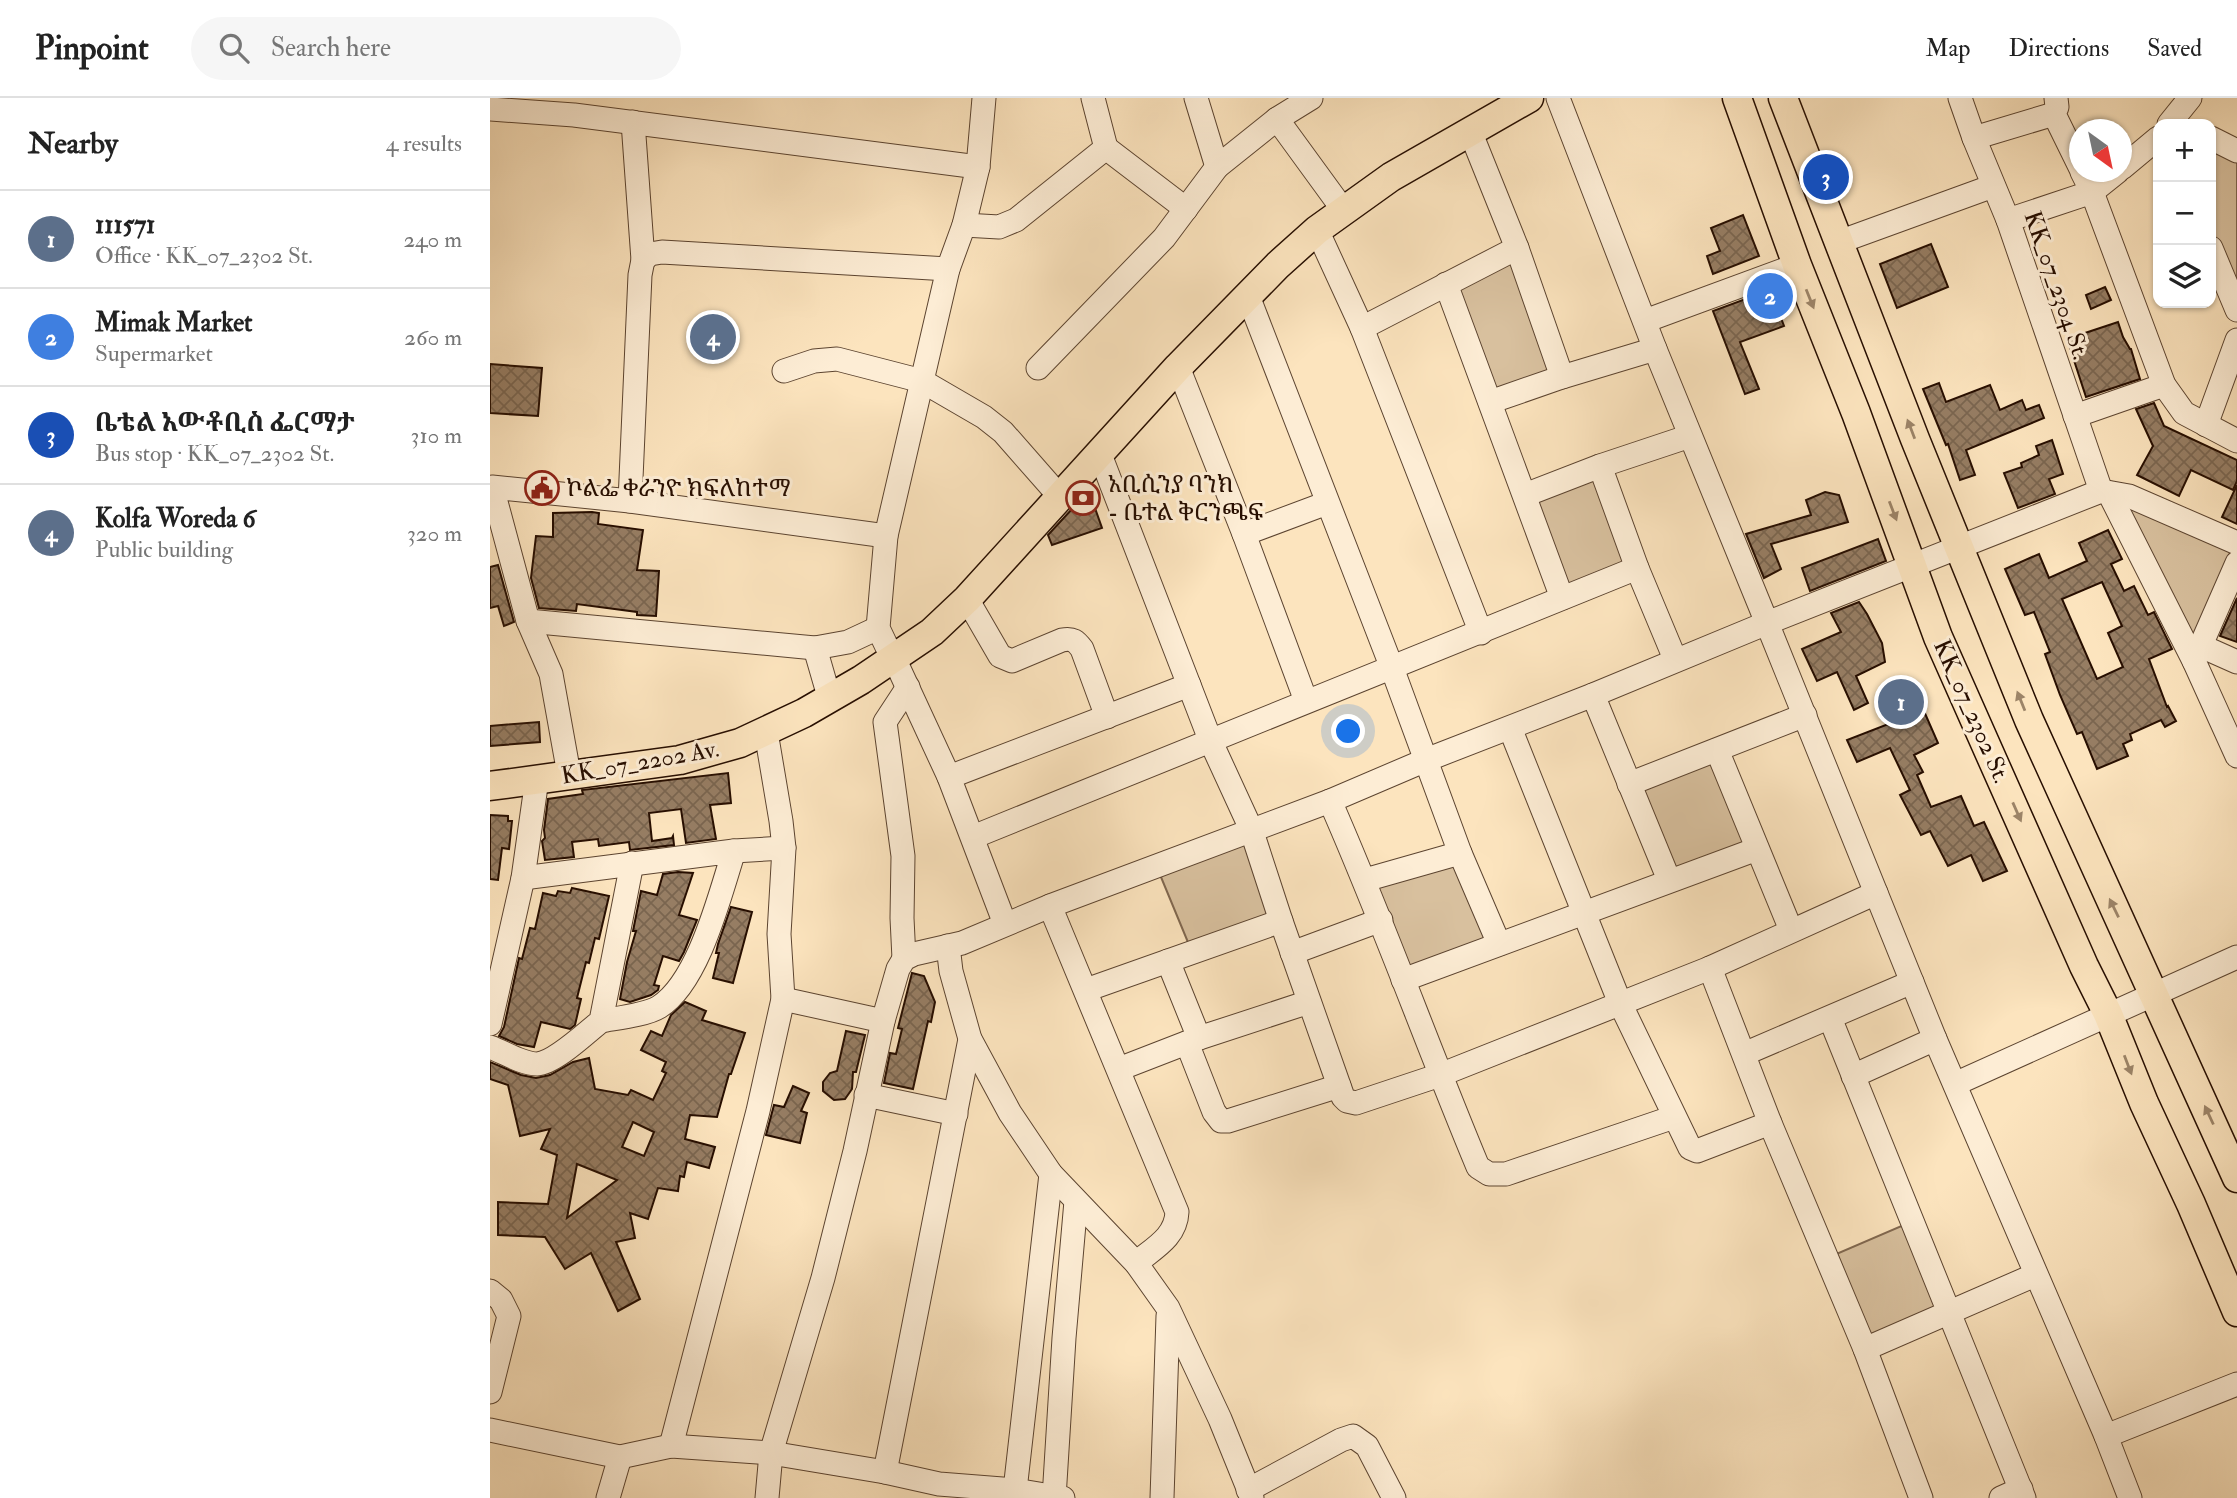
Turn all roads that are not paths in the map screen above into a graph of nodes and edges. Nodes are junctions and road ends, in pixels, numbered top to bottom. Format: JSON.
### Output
{"nodes":[{"id":1,"x":984,"y":98,"type":"edge"},
{"id":2,"x":1093,"y":98,"type":"edge"},
{"id":3,"x":1196,"y":98,"type":"edge"},
{"id":4,"x":1503,"y":98,"type":"edge"},
{"id":5,"x":1529,"y":98,"type":"edge"},
{"id":6,"x":1558,"y":98,"type":"edge"},
{"id":7,"x":1737,"y":98,"type":"edge"},
{"id":8,"x":1783,"y":98,"type":"edge"},
{"id":9,"x":1960,"y":98,"type":"edge"},
{"id":10,"x":2190,"y":98,"type":"edge"},
{"id":11,"x":1302,"y":101,"type":"edge"},
{"id":12,"x":2056,"y":103,"type":"edge"},
{"id":13,"x":575,"y":106,"type":"edge"},
{"id":14,"x":490,"y":109,"type":"edge"},
{"id":15,"x":1277,"y":119,"type":"junction"},
{"id":16,"x":2177,"y":119,"type":"edge"},
{"id":17,"x":633,"y":122,"type":"junction"},
{"id":18,"x":1470,"y":131,"type":"junction"},
{"id":19,"x":2069,"y":137,"type":"edge"},
{"id":20,"x":1974,"y":138,"type":"junction"},
{"id":21,"x":2216,"y":140,"type":"edge"},
{"id":22,"x":2153,"y":142,"type":"edge"},
{"id":23,"x":1106,"y":148,"type":"junction"},
{"id":24,"x":2237,"y":151,"type":"edge"},
{"id":25,"x":2132,"y":160,"type":"edge"},
{"id":26,"x":978,"y":167,"type":"junction"},
{"id":27,"x":1217,"y":167,"type":"junction"},
{"id":28,"x":2087,"y":182,"type":"edge"},
{"id":29,"x":2104,"y":182,"type":"edge"},
{"id":30,"x":1993,"y":186,"type":"junction"},
{"id":31,"x":2092,"y":192,"type":"junction"},
{"id":32,"x":1336,"y":200,"type":"junction"},
{"id":33,"x":1186,"y":209,"type":"junction"},
{"id":34,"x":2008,"y":220,"type":"junction"},
{"id":35,"x":964,"y":225,"type":"junction"},
{"id":36,"x":1317,"y":230,"type":"junction"},
{"id":37,"x":1839,"y":242,"type":"junction"},
{"id":38,"x":1517,"y":248,"type":"junction"},
{"id":39,"x":643,"y":260,"type":"junction"},
{"id":40,"x":2216,"y":260,"type":"edge"},
{"id":41,"x":1797,"y":265,"type":"junction"},
{"id":42,"x":948,"y":269,"type":"junction"},
{"id":43,"x":1446,"y":284,"type":"junction"},
{"id":44,"x":1248,"y":296,"type":"junction"},
{"id":45,"x":2237,"y":310,"type":"edge"},
{"id":46,"x":1645,"y":321,"type":"junction"},
{"id":47,"x":1362,"y":328,"type":"junction"},
{"id":48,"x":2237,"y":340,"type":"edge"},
{"id":49,"x":1655,"y":349,"type":"junction"},
{"id":50,"x":1178,"y":367,"type":"junction"},
{"id":51,"x":1038,"y":368,"type":"dead end"},
{"id":52,"x":784,"y":372,"type":"dead end"},
{"id":53,"x":1562,"y":377,"type":"junction"},
{"id":54,"x":922,"y":381,"type":"junction"},
{"id":55,"x":2164,"y":385,"type":"junction"},
{"id":56,"x":1490,"y":402,"type":"junction"},
{"id":57,"x":2075,"y":416,"type":"junction"},
{"id":58,"x":2206,"y":425,"type":"junction"},
{"id":59,"x":1690,"y":436,"type":"junction"},
{"id":60,"x":2237,"y":441,"type":"edge"},
{"id":61,"x":1099,"y":452,"type":"junction"},
{"id":62,"x":1601,"y":466,"type":"junction"},
{"id":63,"x":491,"y":487,"type":"edge"},
{"id":64,"x":1054,"y":490,"type":"junction"},
{"id":65,"x":2105,"y":492,"type":"junction"},
{"id":66,"x":1525,"y":495,"type":"junction"},
{"id":67,"x":630,"y":501,"type":"junction"},
{"id":68,"x":1326,"y":503,"type":"junction"},
{"id":69,"x":1244,"y":534,"type":"junction"},
{"id":70,"x":886,"y":536,"type":"junction"},
{"id":71,"x":2237,"y":543,"type":"edge"},
{"id":72,"x":1958,"y":547,"type":"junction"},
{"id":73,"x":2237,"y":563,"type":"edge"},
{"id":74,"x":1913,"y":565,"type":"junction"},
{"id":75,"x":1637,"y":568,"type":"junction"},
{"id":76,"x":1562,"y":598,"type":"junction"},
{"id":77,"x":967,"y":599,"type":"junction"},
{"id":78,"x":528,"y":621,"type":"junction"},
{"id":79,"x":1767,"y":623,"type":"junction"},
{"id":80,"x":1481,"y":633,"type":"junction"},
{"id":81,"x":887,"y":644,"type":"junction"},
{"id":82,"x":815,"y":649,"type":"junction"},
{"id":83,"x":2197,"y":654,"type":"junction"},
{"id":84,"x":1675,"y":659,"type":"junction"},
{"id":85,"x":2237,"y":663,"type":"edge"},
{"id":86,"x":1392,"y":668,"type":"junction"},
{"id":87,"x":1189,"y":685,"type":"junction"},
{"id":88,"x":826,"y":686,"type":"junction"},
{"id":89,"x":908,"y":687,"type":"junction"},
{"id":90,"x":1593,"y":695,"type":"junction"},
{"id":91,"x":1306,"y":701,"type":"junction"},
{"id":92,"x":1805,"y":715,"type":"junction"},
{"id":93,"x":1107,"y":717,"type":"junction"},
{"id":94,"x":1510,"y":728,"type":"junction"},
{"id":95,"x":766,"y":732,"type":"junction"},
{"id":96,"x":1211,"y":742,"type":"junction"},
{"id":97,"x":1717,"y":750,"type":"junction"},
{"id":98,"x":2237,"y":756,"type":"edge"},
{"id":99,"x":1426,"y":760,"type":"junction"},
{"id":100,"x":566,"y":763,"type":"junction"},
{"id":101,"x":490,"y":775,"type":"edge"},
{"id":102,"x":949,"y":777,"type":"junction"},
{"id":103,"x":537,"y":779,"type":"junction"},
{"id":104,"x":1629,"y":784,"type":"junction"},
{"id":105,"x":490,"y":786,"type":"edge"},
{"id":106,"x":1330,"y":801,"type":"junction"},
{"id":107,"x":1251,"y":829,"type":"junction"},
{"id":108,"x":972,"y":837,"type":"junction"},
{"id":109,"x":783,"y":848,"type":"junction"},
{"id":110,"x":1758,"y":849,"type":"junction"},
{"id":111,"x":734,"y":851,"type":"junction"},
{"id":112,"x":1460,"y":853,"type":"junction"},
{"id":113,"x":632,"y":863,"type":"junction"},
{"id":114,"x":523,"y":878,"type":"junction"},
{"id":115,"x":1365,"y":880,"type":"junction"},
{"id":116,"x":1669,"y":880,"type":"junction"},
{"id":117,"x":1876,"y":893,"type":"junction"},
{"id":118,"x":1050,"y":906,"type":"junction"},
{"id":119,"x":1583,"y":913,"type":"junction"},
{"id":120,"x":1381,"y":920,"type":"junction"},
{"id":121,"x":1281,"y":921,"type":"junction"},
{"id":122,"x":1005,"y":924,"type":"junction"},
{"id":123,"x":1791,"y":930,"type":"junction"},
{"id":124,"x":1499,"y":944,"type":"junction"},
{"id":125,"x":948,"y":946,"type":"junction"},
{"id":126,"x":1292,"y":953,"type":"junction"},
{"id":127,"x":2237,"y":957,"type":"edge"},
{"id":128,"x":904,"y":959,"type":"junction"},
{"id":129,"x":1168,"y":961,"type":"junction"},
{"id":130,"x":1710,"y":968,"type":"junction"},
{"id":131,"x":1403,"y":979,"type":"junction"},
{"id":132,"x":1912,"y":982,"type":"junction"},
{"id":133,"x":1086,"y":990,"type":"junction"},
{"id":134,"x":2153,"y":994,"type":"junction"},
{"id":135,"x":492,"y":999,"type":"edge"},
{"id":136,"x":783,"y":999,"type":"junction"},
{"id":137,"x":1309,"y":1002,"type":"junction"},
{"id":138,"x":1620,"y":1003,"type":"junction"},
{"id":139,"x":2108,"y":1014,"type":"junction"},
{"id":140,"x":1830,"y":1018,"type":"junction"},
{"id":141,"x":601,"y":1021,"type":"junction"},
{"id":142,"x":883,"y":1021,"type":"junction"},
{"id":143,"x":490,"y":1024,"type":"edge"},
{"id":144,"x":970,"y":1039,"type":"junction"},
{"id":145,"x":1935,"y":1039,"type":"junction"},
{"id":146,"x":1193,"y":1040,"type":"junction"},
{"id":147,"x":490,"y":1046,"type":"edge"},
{"id":148,"x":1744,"y":1054,"type":"junction"},
{"id":149,"x":1119,"y":1069,"type":"junction"},
{"id":150,"x":1440,"y":1076,"type":"junction"},
{"id":151,"x":1853,"y":1076,"type":"junction"},
{"id":152,"x":1955,"y":1084,"type":"junction"},
{"id":153,"x":1339,"y":1086,"type":"junction"},
{"id":154,"x":866,"y":1095,"type":"junction"},
{"id":155,"x":956,"y":1114,"type":"junction"},
{"id":156,"x":1674,"y":1117,"type":"junction"},
{"id":157,"x":1770,"y":1123,"type":"junction"},
{"id":158,"x":1051,"y":1174,"type":"junction"},
{"id":159,"x":2237,"y":1178,"type":"edge"},
{"id":160,"x":1076,"y":1201,"type":"junction"},
{"id":161,"x":1136,"y":1263,"type":"junction"},
{"id":162,"x":2035,"y":1275,"type":"junction"},
{"id":163,"x":490,"y":1291,"type":"edge"},
{"id":164,"x":1168,"y":1308,"type":"junction"},
{"id":165,"x":2237,"y":1312,"type":"edge"},
{"id":166,"x":1951,"y":1313,"type":"junction"},
{"id":167,"x":1865,"y":1349,"type":"junction"},
{"id":168,"x":2237,"y":1384,"type":"edge"},
{"id":169,"x":490,"y":1392,"type":"edge"},
{"id":170,"x":490,"y":1430,"type":"edge"},
{"id":171,"x":2106,"y":1436,"type":"junction"},
{"id":172,"x":671,"y":1446,"type":"junction"},
{"id":173,"x":771,"y":1453,"type":"junction"},
{"id":174,"x":620,"y":1457,"type":"junction"},
{"id":175,"x":885,"y":1472,"type":"junction"},
{"id":176,"x":1015,"y":1490,"type":"junction"},
{"id":177,"x":937,"y":1491,"type":"edge"},
{"id":178,"x":1250,"y":1494,"type":"edge"},
{"id":179,"x":2015,"y":1495,"type":"edge"},
{"id":180,"x":608,"y":1498,"type":"edge"},
{"id":181,"x":767,"y":1498,"type":"edge"},
{"id":182,"x":1057,"y":1498,"type":"edge"},
{"id":183,"x":1162,"y":1498,"type":"edge"},
{"id":184,"x":1394,"y":1498,"type":"edge"},
{"id":185,"x":1922,"y":1498,"type":"edge"},
{"id":186,"x":2130,"y":1498,"type":"edge"}],
"edges":[{"from":1,"to":26,"type":"street"},
{"from":2,"to":23,"type":"street"},
{"from":3,"to":27,"type":"street"},
{"from":4,"to":32,"type":"main road"},
{"from":5,"to":18,"type":"main road"},
{"from":6,"to":46,"type":"street"},
{"from":7,"to":41,"type":"main road","name":"KK_07_2302 St."},
{"from":8,"to":37,"type":"main road","name":"KK_07_2302 St."},
{"from":9,"to":20,"type":"street","name":"KK_07_2304 St."},
{"from":10,"to":16,"type":"street"},
{"from":11,"to":15,"type":"street"},
{"from":12,"to":19,"type":"street"},
{"from":12,"to":20,"type":"street"},
{"from":13,"to":14,"type":"street"},
{"from":13,"to":17,"type":"street"},
{"from":15,"to":27,"type":"street"},
{"from":15,"to":32,"type":"street"},
{"from":17,"to":26,"type":"street"},
{"from":17,"to":39,"type":"street"},
{"from":18,"to":36,"type":"main road"},
{"from":18,"to":38,"type":"street"},
{"from":20,"to":30,"type":"street","name":"KK_07_2304 St."},
{"from":21,"to":24,"type":"street"},
{"from":22,"to":25,"type":"street"},
{"from":23,"to":33,"type":"street"},
{"from":23,"to":35,"type":"street"},
{"from":26,"to":35,"type":"street"},
{"from":27,"to":33,"type":"street"},
{"from":28,"to":31,"type":"street"},
{"from":29,"to":31,"type":"street"},
{"from":30,"to":34,"type":"street","name":"KK_07_2304 St."},
{"from":30,"to":37,"type":"street"},
{"from":31,"to":34,"type":"street"},
{"from":31,"to":55,"type":"street"},
{"from":32,"to":64,"type":"main road"},
{"from":33,"to":51,"type":"street"},
{"from":34,"to":57,"type":"street","name":"KK_07_2304 St."},
{"from":35,"to":42,"type":"street"},
{"from":36,"to":44,"type":"main road"},
{"from":36,"to":47,"type":"street"},
{"from":72,"to":37,"type":"main road","name":"KK_07_2302 St.","one_way":true},
{"from":38,"to":43,"type":"street"},
{"from":38,"to":53,"type":"street"},
{"from":39,"to":42,"type":"street"},
{"from":39,"to":67,"type":"street"},
{"from":40,"to":45,"type":"street"},
{"from":41,"to":46,"type":"street"},
{"from":41,"to":74,"type":"main road","name":"KK_07_2302 St.","one_way":true},
{"from":42,"to":54,"type":"street"},
{"from":43,"to":47,"type":"street"},
{"from":43,"to":56,"type":"street"},
{"from":44,"to":50,"type":"main road"},
{"from":44,"to":68,"type":"street"},
{"from":46,"to":49,"type":"street"},
{"from":47,"to":80,"type":"street"},
{"from":48,"to":58,"type":"street"},
{"from":49,"to":53,"type":"street"},
{"from":49,"to":59,"type":"street"},
{"from":50,"to":61,"type":"main road"},
{"from":50,"to":69,"type":"street"},
{"from":52,"to":54,"type":"street"},
{"from":53,"to":56,"type":"street"},
{"from":54,"to":64,"type":"street"},
{"from":54,"to":70,"type":"street"},
{"from":55,"to":57,"type":"street"},
{"from":55,"to":58,"type":"street"},
{"from":56,"to":66,"type":"street"},
{"from":57,"to":65,"type":"street","name":"KK_07_2304 St."},
{"from":58,"to":60,"type":"street"},
{"from":59,"to":62,"type":"street"},
{"from":59,"to":79,"type":"street"},
{"from":61,"to":77,"type":"main road"},
{"from":61,"to":87,"type":"street"},
{"from":62,"to":66,"type":"street"},
{"from":62,"to":75,"type":"street"},
{"from":63,"to":67,"type":"street"},
{"from":63,"to":78,"type":"street"},
{"from":64,"to":81,"type":"main road"},
{"from":65,"to":71,"type":"street"},
{"from":65,"to":72,"type":"street"},
{"from":65,"to":83,"type":"street","name":"KK_07_2304 St."},
{"from":66,"to":76,"type":"street"},
{"from":67,"to":70,"type":"street"},
{"from":68,"to":69,"type":"street"},
{"from":68,"to":86,"type":"street"},
{"from":69,"to":91,"type":"street"},
{"from":70,"to":81,"type":"street"},
{"from":72,"to":74,"type":"street"},
{"from":134,"to":72,"type":"main road","name":"KK_07_2302 St.","one_way":true},
{"from":73,"to":83,"type":"street"},
{"from":74,"to":79,"type":"street"},
{"from":74,"to":139,"type":"main road","name":"KK_07_2302 St.","one_way":true},
{"from":75,"to":76,"type":"street"},
{"from":75,"to":84,"type":"street"},
{"from":76,"to":80,"type":"street"},
{"from":77,"to":81,"type":"main road"},
{"from":77,"to":93,"type":"street"},
{"from":78,"to":82,"type":"street"},
{"from":78,"to":100,"type":"street"},
{"from":79,"to":84,"type":"street"},
{"from":79,"to":92,"type":"street"},
{"from":80,"to":86,"type":"street"},
{"from":81,"to":82,"type":"street"},
{"from":81,"to":88,"type":"main road"},
{"from":81,"to":89,"type":"street"},
{"from":81,"to":95,"type":"main road","name":"KK_07_2202 Av."},
{"from":82,"to":88,"type":"street"},
{"from":83,"to":85,"type":"street"},
{"from":83,"to":98,"type":"street","name":"KK_07_2304 St."},
{"from":84,"to":90,"type":"street"},
{"from":86,"to":91,"type":"street"},
{"from":86,"to":99,"type":"street"},
{"from":87,"to":93,"type":"street"},
{"from":87,"to":96,"type":"street"},
{"from":88,"to":100,"type":"main road"},
{"from":89,"to":102,"type":"street"},
{"from":89,"to":128,"type":"street"},
{"from":90,"to":94,"type":"street"},
{"from":90,"to":104,"type":"street"},
{"from":91,"to":96,"type":"street"},
{"from":92,"to":97,"type":"street"},
{"from":92,"to":117,"type":"street"},
{"from":93,"to":102,"type":"street"},
{"from":94,"to":99,"type":"street"},
{"from":94,"to":119,"type":"street"},
{"from":95,"to":103,"type":"main road","name":"KK_07_2202 Av."},
{"from":95,"to":109,"type":"street"},
{"from":96,"to":107,"type":"street"},
{"from":96,"to":108,"type":"street"},
{"from":97,"to":104,"type":"street"},
{"from":97,"to":110,"type":"street"},
{"from":99,"to":106,"type":"street"},
{"from":99,"to":112,"type":"street"},
{"from":100,"to":101,"type":"main road"},
{"from":102,"to":108,"type":"street"},
{"from":103,"to":105,"type":"main road","name":"KK_07_2202 Av."},
{"from":103,"to":114,"type":"street"},
{"from":104,"to":116,"type":"street"},
{"from":106,"to":107,"type":"street"},
{"from":106,"to":115,"type":"street"},
{"from":107,"to":118,"type":"street"},
{"from":107,"to":121,"type":"street"},
{"from":108,"to":122,"type":"street"},
{"from":109,"to":111,"type":"street"},
{"from":109,"to":136,"type":"street"},
{"from":110,"to":116,"type":"street"},
{"from":110,"to":123,"type":"street"},
{"from":111,"to":113,"type":"street"},
{"from":111,"to":141,"type":"street"},
{"from":112,"to":115,"type":"street"},
{"from":112,"to":124,"type":"street"},
{"from":113,"to":114,"type":"street"},
{"from":113,"to":141,"type":"street"},
{"from":114,"to":135,"type":"street"},
{"from":115,"to":120,"type":"street"},
{"from":116,"to":119,"type":"street"},
{"from":117,"to":123,"type":"street"},
{"from":117,"to":132,"type":"street"},
{"from":118,"to":122,"type":"street"},
{"from":118,"to":133,"type":"street"},
{"from":119,"to":124,"type":"street"},
{"from":119,"to":138,"type":"street"},
{"from":120,"to":126,"type":"street"},
{"from":120,"to":131,"type":"street"},
{"from":121,"to":126,"type":"street"},
{"from":121,"to":129,"type":"street"},
{"from":122,"to":125,"type":"street"},
{"from":123,"to":130,"type":"street"},
{"from":124,"to":131,"type":"street"},
{"from":125,"to":128,"type":"street"},
{"from":125,"to":144,"type":"street"},
{"from":126,"to":137,"type":"street"},
{"from":127,"to":134,"type":"street"},
{"from":128,"to":142,"type":"street"},
{"from":129,"to":133,"type":"street"},
{"from":129,"to":146,"type":"street"},
{"from":130,"to":138,"type":"street"},
{"from":130,"to":148,"type":"street"},
{"from":131,"to":150,"type":"street"},
{"from":132,"to":140,"type":"street"},
{"from":132,"to":145,"type":"street"},
{"from":133,"to":149,"type":"street"},
{"from":134,"to":139,"type":"street"},
{"from":159,"to":134,"type":"main road","name":"KK_07_2302 St.","one_way":true},
{"from":135,"to":143,"type":"street"},
{"from":136,"to":142,"type":"street"},
{"from":136,"to":172,"type":"street"},
{"from":137,"to":146,"type":"street"},
{"from":137,"to":153,"type":"street"},
{"from":138,"to":150,"type":"street"},
{"from":138,"to":156,"type":"street"},
{"from":139,"to":152,"type":"street"},
{"from":139,"to":165,"type":"main road","name":"KK_07_2302 St.","one_way":true},
{"from":140,"to":148,"type":"street"},
{"from":140,"to":151,"type":"street"},
{"from":141,"to":147,"type":"street"},
{"from":142,"to":154,"type":"street"},
{"from":144,"to":155,"type":"street"},
{"from":144,"to":158,"type":"street"},
{"from":145,"to":151,"type":"street"},
{"from":145,"to":152,"type":"street"},
{"from":146,"to":149,"type":"street"},
{"from":146,"to":153,"type":"street"},
{"from":148,"to":157,"type":"street"},
{"from":149,"to":161,"type":"street"},
{"from":150,"to":153,"type":"street"},
{"from":150,"to":156,"type":"street"},
{"from":151,"to":166,"type":"street"},
{"from":152,"to":162,"type":"street"},
{"from":154,"to":155,"type":"street"},
{"from":154,"to":173,"type":"street"},
{"from":155,"to":175,"type":"street"},
{"from":156,"to":157,"type":"street"},
{"from":157,"to":167,"type":"street"},
{"from":158,"to":160,"type":"street"},
{"from":158,"to":176,"type":"street"},
{"from":160,"to":161,"type":"street"},
{"from":160,"to":182,"type":"street"},
{"from":161,"to":164,"type":"street"},
{"from":162,"to":166,"type":"street"},
{"from":162,"to":171,"type":"street"},
{"from":163,"to":169,"type":"street"},
{"from":164,"to":178,"type":"street"},
{"from":164,"to":183,"type":"street"},
{"from":166,"to":167,"type":"street"},
{"from":166,"to":179,"type":"street"},
{"from":167,"to":185,"type":"street"},
{"from":168,"to":171,"type":"street"},
{"from":170,"to":174,"type":"street"},
{"from":171,"to":186,"type":"street"},
{"from":172,"to":173,"type":"street"},
{"from":172,"to":174,"type":"street"},
{"from":173,"to":175,"type":"street"},
{"from":173,"to":181,"type":"street"},
{"from":174,"to":180,"type":"street"},
{"from":175,"to":177,"type":"street"},
{"from":176,"to":177,"type":"street"},
{"from":176,"to":182,"type":"street"},
{"from":178,"to":184,"type":"street"}]}
